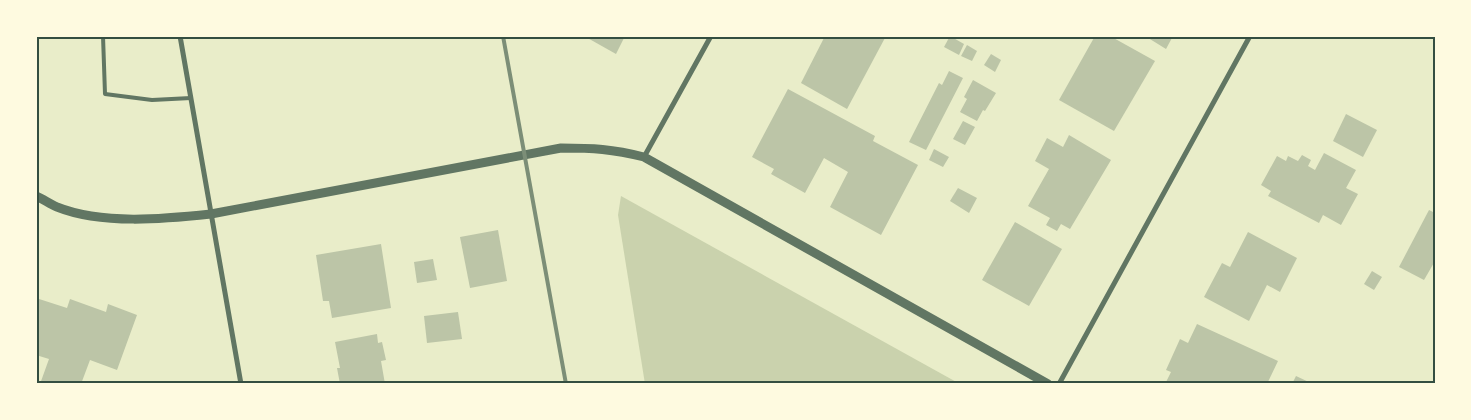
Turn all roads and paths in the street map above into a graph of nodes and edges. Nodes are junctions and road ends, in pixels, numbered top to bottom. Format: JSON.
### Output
{"nodes":[{"id":1,"x":103,"y":36,"type":"edge"},
{"id":2,"x":180,"y":36,"type":"edge"},
{"id":3,"x":711,"y":36,"type":"edge"},
{"id":4,"x":1250,"y":36,"type":"edge"},
{"id":5,"x":191,"y":98,"type":"junction"},
{"id":6,"x":644,"y":157,"type":"junction"},
{"id":7,"x":36,"y":196,"type":"edge"},
{"id":8,"x":211,"y":214,"type":"junction"},
{"id":9,"x":240,"y":384,"type":"edge"},
{"id":10,"x":1048,"y":384,"type":"edge"},
{"id":11,"x":1059,"y":384,"type":"edge"}],
"edges":[{"from":1,"to":5,"type":"lane"},
{"from":2,"to":5,"type":"street"},
{"from":3,"to":6,"type":"street"},
{"from":4,"to":11,"type":"street"},
{"from":5,"to":8,"type":"street"},
{"from":6,"to":8,"type":"street"},
{"from":6,"to":10,"type":"street"},
{"from":7,"to":8,"type":"street"},
{"from":8,"to":9,"type":"street"}]}
